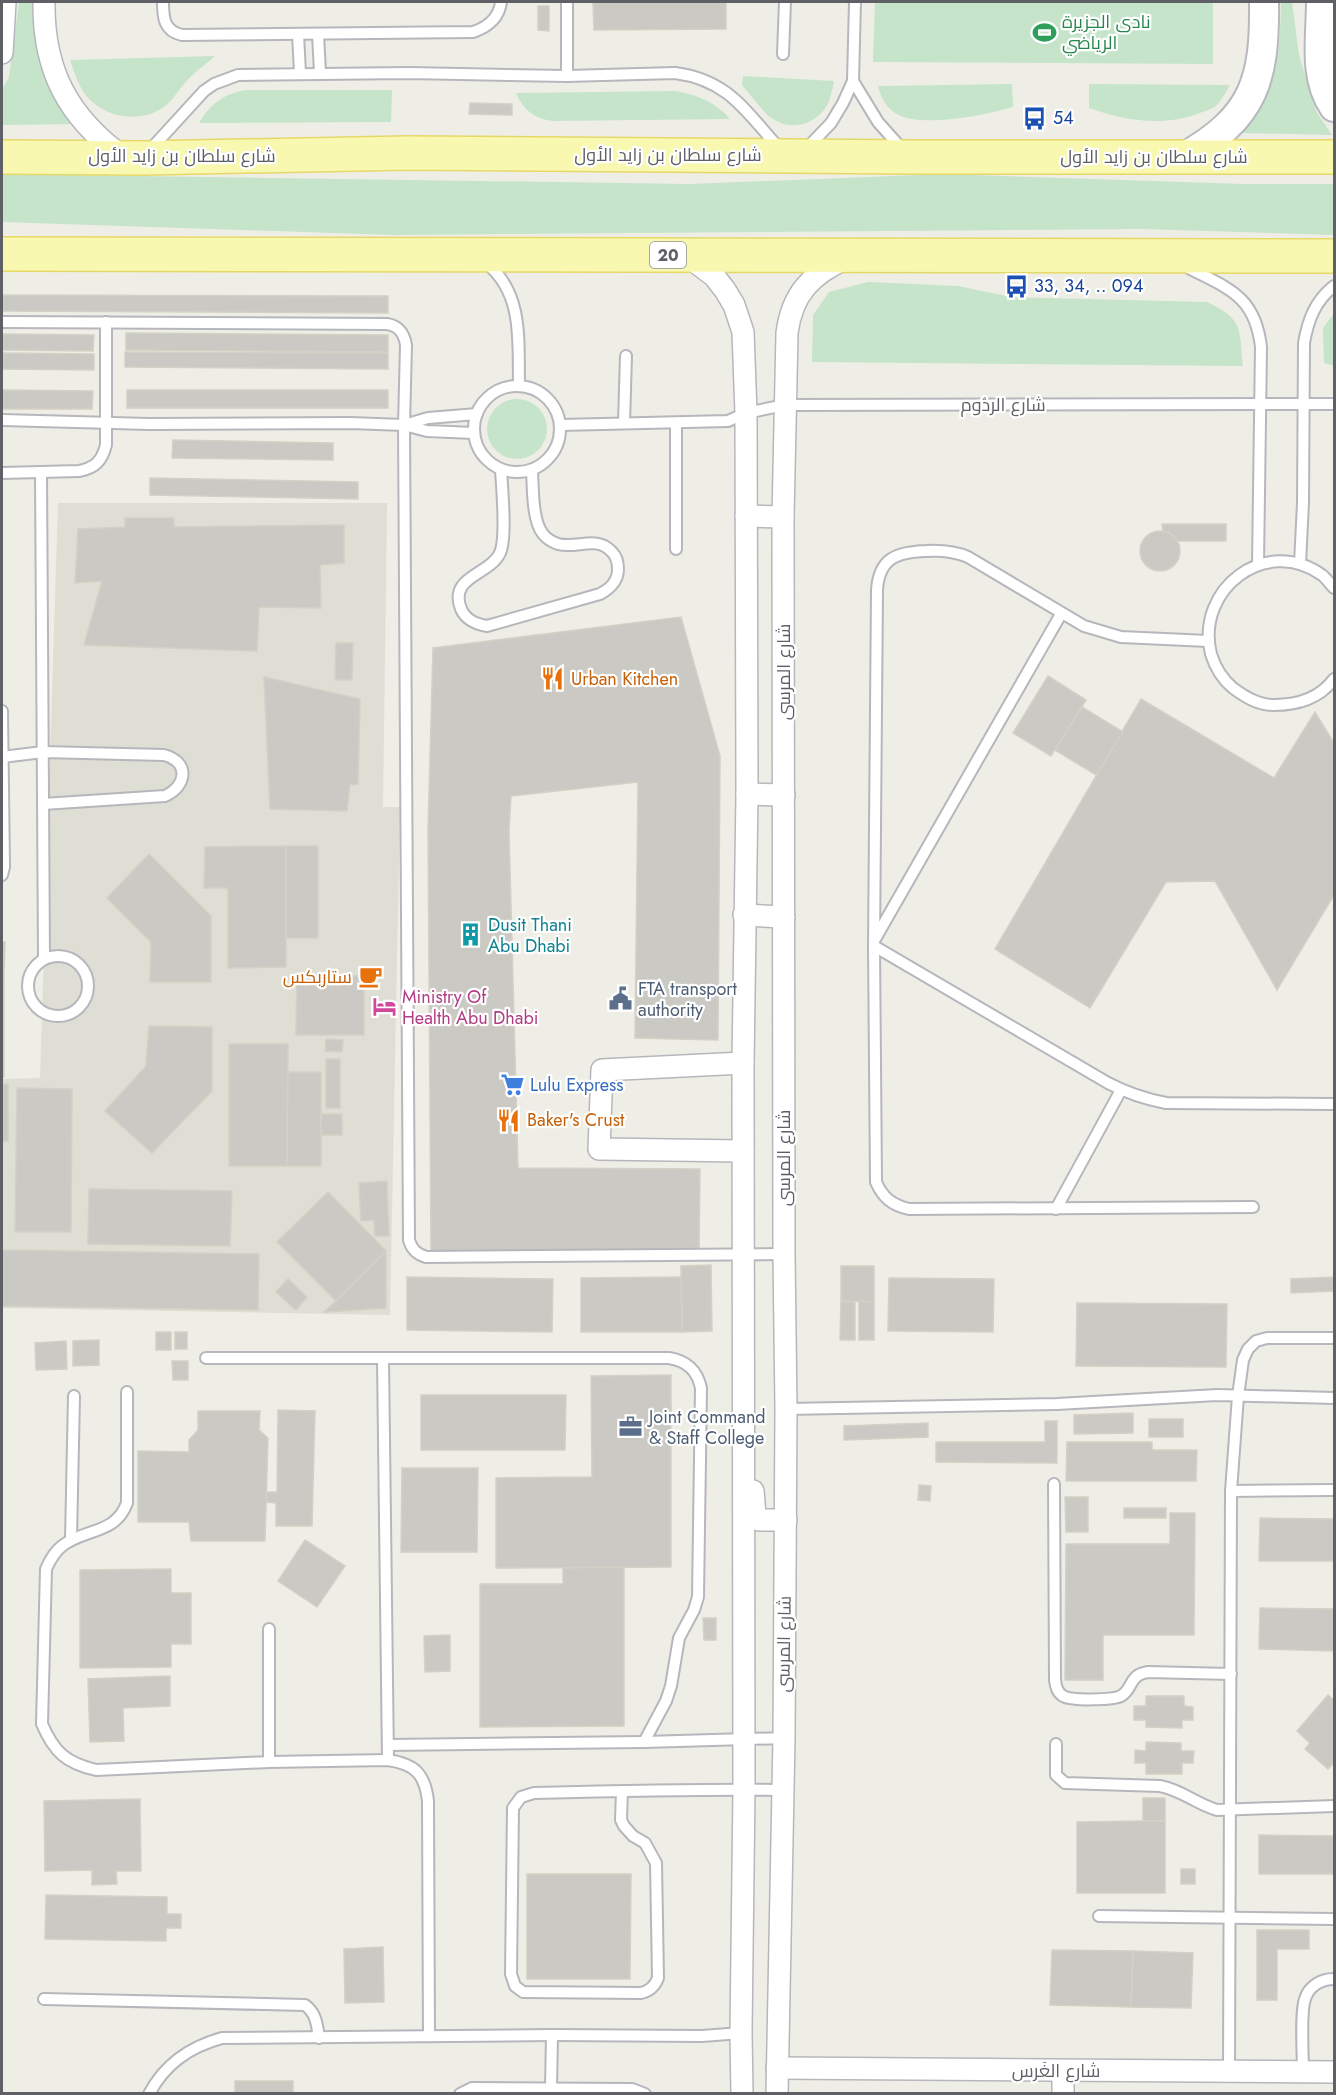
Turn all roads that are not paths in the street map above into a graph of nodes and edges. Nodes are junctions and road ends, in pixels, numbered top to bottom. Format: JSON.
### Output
{"nodes":[{"id":1,"x":5,"y":2,"type":"edge"},
{"id":2,"x":44,"y":2,"type":"edge"},
{"id":3,"x":163,"y":2,"type":"edge"},
{"id":4,"x":501,"y":2,"type":"edge"},
{"id":5,"x":567,"y":2,"type":"edge"},
{"id":6,"x":785,"y":2,"type":"edge"},
{"id":7,"x":855,"y":2,"type":"edge"},
{"id":8,"x":1264,"y":2,"type":"edge"},
{"id":9,"x":1321,"y":2,"type":"edge"},
{"id":10,"x":298,"y":34,"type":"junction"},
{"id":11,"x":318,"y":34,"type":"junction"},
{"id":12,"x":2,"y":53,"type":"edge"},
{"id":13,"x":783,"y":54,"type":"dead end"},
{"id":14,"x":300,"y":73,"type":"junction"},
{"id":15,"x":320,"y":73,"type":"junction"},
{"id":16,"x":567,"y":76,"type":"junction"},
{"id":17,"x":853,"y":81,"type":"junction"},
{"id":18,"x":1335,"y":107,"type":"edge"},
{"id":19,"x":792,"y":156,"type":"junction"},
{"id":20,"x":2,"y":157,"type":"edge"},
{"id":21,"x":133,"y":157,"type":"junction"},
{"id":22,"x":1184,"y":157,"type":"junction"},
{"id":23,"x":1335,"y":157,"type":"edge"},
{"id":24,"x":911,"y":158,"type":"junction"},
{"id":25,"x":2,"y":254,"type":"edge"},
{"id":26,"x":473,"y":255,"type":"junction"},
{"id":27,"x":685,"y":255,"type":"junction"},
{"id":28,"x":855,"y":255,"type":"junction"},
{"id":29,"x":1335,"y":256,"type":"edge"},
{"id":30,"x":1169,"y":257,"type":"junction"},
{"id":31,"x":1335,"y":286,"type":"edge"},
{"id":32,"x":2,"y":322,"type":"edge"},
{"id":33,"x":106,"y":322,"type":"junction"},
{"id":34,"x":626,"y":356,"type":"dead end"},
{"id":35,"x":519,"y":386,"type":"junction"},
{"id":36,"x":1261,"y":404,"type":"junction"},
{"id":37,"x":1304,"y":404,"type":"junction"},
{"id":38,"x":1335,"y":404,"type":"edge"},
{"id":39,"x":785,"y":405,"type":"junction"},
{"id":40,"x":746,"y":413,"type":"junction"},
{"id":41,"x":477,"y":414,"type":"junction"},
{"id":42,"x":2,"y":420,"type":"edge"},
{"id":43,"x":105,"y":423,"type":"junction"},
{"id":44,"x":624,"y":423,"type":"junction"},
{"id":45,"x":676,"y":424,"type":"junction"},
{"id":46,"x":561,"y":425,"type":"junction"},
{"id":47,"x":404,"y":426,"type":"junction"},
{"id":48,"x":474,"y":433,"type":"junction"},
{"id":49,"x":501,"y":470,"type":"junction"},
{"id":50,"x":532,"y":470,"type":"junction"},
{"id":51,"x":2,"y":473,"type":"edge"},
{"id":52,"x":41,"y":473,"type":"junction"},
{"id":53,"x":746,"y":516,"type":"junction"},
{"id":54,"x":783,"y":517,"type":"junction"},
{"id":55,"x":676,"y":549,"type":"dead end"},
{"id":56,"x":1300,"y":564,"type":"junction"},
{"id":57,"x":1258,"y":565,"type":"junction"},
{"id":58,"x":1335,"y":588,"type":"edge"},
{"id":59,"x":1061,"y":614,"type":"junction"},
{"id":60,"x":1208,"y":641,"type":"junction"},
{"id":61,"x":1335,"y":679,"type":"edge"},
{"id":62,"x":2,"y":711,"type":"edge"},
{"id":63,"x":43,"y":752,"type":"junction"},
{"id":64,"x":2,"y":757,"type":"edge"},
{"id":65,"x":747,"y":794,"type":"junction"},
{"id":66,"x":784,"y":795,"type":"junction"},
{"id":67,"x":43,"y":804,"type":"junction"},
{"id":68,"x":2,"y":875,"type":"edge"},
{"id":69,"x":744,"y":915,"type":"junction"},
{"id":70,"x":784,"y":917,"type":"junction"},
{"id":71,"x":874,"y":943,"type":"junction"},
{"id":72,"x":44,"y":959,"type":"junction"},
{"id":73,"x":743,"y":1064,"type":"junction"},
{"id":74,"x":1121,"y":1090,"type":"junction"},
{"id":75,"x":1335,"y":1104,"type":"edge"},
{"id":76,"x":743,"y":1151,"type":"junction"},
{"id":77,"x":1253,"y":1207,"type":"dead end"},
{"id":78,"x":1056,"y":1209,"type":"junction"},
{"id":79,"x":742,"y":1254,"type":"junction"},
{"id":80,"x":784,"y":1254,"type":"junction"},
{"id":81,"x":1335,"y":1338,"type":"edge"},
{"id":82,"x":206,"y":1358,"type":"dead end"},
{"id":83,"x":383,"y":1359,"type":"junction"},
{"id":84,"x":127,"y":1392,"type":"dead end"},
{"id":85,"x":74,"y":1396,"type":"dead end"},
{"id":86,"x":1238,"y":1396,"type":"junction"},
{"id":87,"x":1335,"y":1398,"type":"edge"},
{"id":88,"x":786,"y":1409,"type":"junction"},
{"id":89,"x":743,"y":1416,"type":"junction"},
{"id":90,"x":1054,"y":1484,"type":"dead end"},
{"id":91,"x":1335,"y":1490,"type":"edge"},
{"id":92,"x":1231,"y":1491,"type":"junction"},
{"id":93,"x":786,"y":1520,"type":"junction"},
{"id":94,"x":71,"y":1540,"type":"junction"},
{"id":95,"x":269,"y":1629,"type":"dead end"},
{"id":96,"x":1231,"y":1674,"type":"junction"},
{"id":97,"x":743,"y":1738,"type":"junction"},
{"id":98,"x":784,"y":1738,"type":"junction"},
{"id":99,"x":644,"y":1742,"type":"junction"},
{"id":100,"x":388,"y":1744,"type":"junction"},
{"id":101,"x":1056,"y":1744,"type":"dead end"},
{"id":102,"x":388,"y":1760,"type":"junction"},
{"id":103,"x":268,"y":1762,"type":"junction"},
{"id":104,"x":744,"y":1789,"type":"junction"},
{"id":105,"x":783,"y":1790,"type":"junction"},
{"id":106,"x":622,"y":1791,"type":"junction"},
{"id":107,"x":1335,"y":1806,"type":"edge"},
{"id":108,"x":1230,"y":1810,"type":"junction"},
{"id":109,"x":1099,"y":1916,"type":"dead end"},
{"id":110,"x":1230,"y":1918,"type":"junction"},
{"id":111,"x":1335,"y":1919,"type":"edge"},
{"id":112,"x":1335,"y":1979,"type":"edge"},
{"id":113,"x":44,"y":1999,"type":"dead end"},
{"id":114,"x":741,"y":2033,"type":"junction"},
{"id":115,"x":552,"y":2035,"type":"junction"},
{"id":116,"x":429,"y":2036,"type":"junction"},
{"id":117,"x":319,"y":2038,"type":"junction"},
{"id":118,"x":777,"y":2068,"type":"junction"},
{"id":119,"x":1063,"y":2071,"type":"junction"},
{"id":120,"x":1229,"y":2072,"type":"junction"},
{"id":121,"x":1303,"y":2072,"type":"junction"},
{"id":122,"x":1335,"y":2072,"type":"edge"},
{"id":123,"x":551,"y":2088,"type":"junction"},
{"id":124,"x":516,"y":2091,"type":"edge"},
{"id":125,"x":586,"y":2091,"type":"edge"},
{"id":126,"x":149,"y":2094,"type":"edge"},
{"id":127,"x":460,"y":2094,"type":"edge"},
{"id":128,"x":645,"y":2094,"type":"edge"},
{"id":129,"x":742,"y":2094,"type":"edge"},
{"id":130,"x":777,"y":2094,"type":"edge"},
{"id":131,"x":1063,"y":2094,"type":"edge"}],
"edges":[{"from":1,"to":12,"type":"street"},
{"from":2,"to":21,"type":"street"},
{"from":3,"to":10,"type":"lane"},
{"from":4,"to":11,"type":"lane"},
{"from":5,"to":16,"type":"lane"},
{"from":6,"to":13,"type":"lane"},
{"from":7,"to":17,"type":"lane"},
{"from":8,"to":22,"type":"street"},
{"from":9,"to":18,"type":"street"},
{"from":10,"to":11,"type":"lane"},
{"from":10,"to":14,"type":"lane"},
{"from":11,"to":15,"type":"lane"},
{"from":14,"to":15,"type":"lane"},
{"from":14,"to":21,"type":"lane"},
{"from":15,"to":16,"type":"lane"},
{"from":16,"to":19,"type":"lane"},
{"from":17,"to":19,"type":"lane"},
{"from":17,"to":24,"type":"lane"},
{"from":19,"to":21,"type":"main road","name":"شارع سلطان بن زايد الأول"},
{"from":19,"to":24,"type":"main road","name":"شارع سلطان بن زايد الأول"},
{"from":20,"to":21,"type":"main road","name":"شارع سلطان بن زايد الأول"},
{"from":22,"to":23,"type":"main road","name":"شارع سلطان بن زايد الأول"},
{"from":22,"to":24,"type":"main road","name":"شارع سلطان بن زايد الأول"},
{"from":25,"to":26,"type":"main road","number":"20"},
{"from":26,"to":27,"type":"main road","number":"20"},
{"from":26,"to":35,"type":"lane"},
{"from":27,"to":28,"type":"main road","number":"20"},
{"from":27,"to":40,"type":"street","name":"شارع المرسى"},
{"from":28,"to":30,"type":"main road","number":"20"},
{"from":28,"to":39,"type":"street","name":"شارع المرسى"},
{"from":29,"to":30,"type":"main road","number":"20"},
{"from":30,"to":36,"type":"lane"},
{"from":31,"to":37,"type":"lane"},
{"from":32,"to":33,"type":"lane"},
{"from":33,"to":43,"type":"lane"},
{"from":33,"to":47,"type":"lane"},
{"from":34,"to":44,"type":"lane"},
{"from":35,"to":41,"type":"lane"},
{"from":35,"to":46,"type":"lane"},
{"from":36,"to":37,"type":"lane","name":"شارع الردُوم"},
{"from":36,"to":39,"type":"lane","name":"شارع الردُوم"},
{"from":36,"to":57,"type":"lane"},
{"from":37,"to":38,"type":"lane","name":"شارع الردُوم"},
{"from":37,"to":56,"type":"lane"},
{"from":39,"to":40,"type":"lane","name":"شارع الردُوم"},
{"from":39,"to":54,"type":"street","name":"شارع المرسى"},
{"from":40,"to":45,"type":"lane","name":"شارع الردُوم"},
{"from":40,"to":53,"type":"street","name":"شارع المرسى"},
{"from":41,"to":47,"type":"lane"},
{"from":41,"to":48,"type":"lane"},
{"from":42,"to":43,"type":"lane"},
{"from":43,"to":47,"type":"lane"},
{"from":43,"to":52,"type":"lane"},
{"from":44,"to":45,"type":"lane","name":"شارع الردُوم"},
{"from":44,"to":46,"type":"lane","name":"شارع الردُوم"},
{"from":45,"to":55,"type":"lane"},
{"from":46,"to":50,"type":"lane"},
{"from":47,"to":48,"type":"lane"},
{"from":47,"to":79,"type":"lane"},
{"from":48,"to":49,"type":"lane"},
{"from":49,"to":50,"type":"lane"},
{"from":49,"to":50,"type":"lane"},
{"from":51,"to":52,"type":"lane"},
{"from":52,"to":63,"type":"lane"},
{"from":53,"to":54,"type":"street"},
{"from":53,"to":65,"type":"street","name":"شارع المرسى"},
{"from":54,"to":66,"type":"street","name":"شارع المرسى"},
{"from":56,"to":57,"type":"lane"},
{"from":56,"to":58,"type":"lane"},
{"from":57,"to":60,"type":"lane"},
{"from":59,"to":60,"type":"lane"},
{"from":59,"to":71,"type":"lane"},
{"from":59,"to":71,"type":"lane"},
{"from":60,"to":61,"type":"lane"},
{"from":62,"to":64,"type":"lane"},
{"from":63,"to":64,"type":"lane"},
{"from":63,"to":67,"type":"lane"},
{"from":63,"to":67,"type":"lane"},
{"from":64,"to":68,"type":"lane"},
{"from":65,"to":66,"type":"street"},
{"from":65,"to":69,"type":"street","name":"شارع المرسى"},
{"from":66,"to":70,"type":"street","name":"شارع المرسى"},
{"from":67,"to":72,"type":"lane"},
{"from":69,"to":70,"type":"street"},
{"from":69,"to":73,"type":"street","name":"شارع المرسى"},
{"from":70,"to":80,"type":"street","name":"شارع المرسى"},
{"from":71,"to":74,"type":"lane"},
{"from":71,"to":78,"type":"lane"},
{"from":72,"to":72,"type":"lane"},
{"from":73,"to":76,"type":"street","name":"شارع المرسى"},
{"from":73,"to":76,"type":"street"},
{"from":74,"to":75,"type":"lane"},
{"from":74,"to":78,"type":"lane"},
{"from":76,"to":79,"type":"street","name":"شارع المرسى"},
{"from":77,"to":78,"type":"lane"},
{"from":79,"to":80,"type":"lane"},
{"from":79,"to":89,"type":"street","name":"شارع المرسى"},
{"from":80,"to":88,"type":"street","name":"شارع المرسى"},
{"from":81,"to":86,"type":"lane"},
{"from":82,"to":83,"type":"lane"},
{"from":83,"to":99,"type":"lane"},
{"from":83,"to":100,"type":"lane"},
{"from":84,"to":94,"type":"lane"},
{"from":85,"to":94,"type":"lane"},
{"from":86,"to":87,"type":"lane"},
{"from":86,"to":88,"type":"lane"},
{"from":86,"to":92,"type":"lane"},
{"from":88,"to":93,"type":"street","name":"شارع المرسى"},
{"from":89,"to":93,"type":"street"},
{"from":89,"to":97,"type":"street","name":"شارع المرسى"},
{"from":90,"to":96,"type":"lane"},
{"from":91,"to":92,"type":"lane"},
{"from":92,"to":96,"type":"lane"},
{"from":93,"to":98,"type":"street","name":"شارع المرسى"},
{"from":94,"to":103,"type":"lane"},
{"from":95,"to":103,"type":"lane"},
{"from":96,"to":108,"type":"lane"},
{"from":97,"to":98,"type":"lane"},
{"from":97,"to":99,"type":"lane"},
{"from":97,"to":104,"type":"street","name":"شارع المرسى"},
{"from":98,"to":105,"type":"street","name":"شارع المرسى"},
{"from":99,"to":100,"type":"lane"},
{"from":100,"to":102,"type":"lane"},
{"from":101,"to":108,"type":"lane"},
{"from":102,"to":103,"type":"lane"},
{"from":102,"to":116,"type":"lane"},
{"from":104,"to":105,"type":"lane"},
{"from":104,"to":106,"type":"lane"},
{"from":104,"to":114,"type":"street","name":"شارع المرسى"},
{"from":105,"to":118,"type":"street","name":"شارع المرسى"},
{"from":106,"to":106,"type":"lane"},
{"from":107,"to":108,"type":"lane"},
{"from":108,"to":110,"type":"lane"},
{"from":109,"to":110,"type":"lane"},
{"from":110,"to":111,"type":"lane"},
{"from":110,"to":120,"type":"lane"},
{"from":112,"to":121,"type":"lane"},
{"from":113,"to":117,"type":"lane"},
{"from":114,"to":115,"type":"lane"},
{"from":114,"to":129,"type":"street","name":"شارع المرسى"},
{"from":115,"to":116,"type":"lane"},
{"from":115,"to":123,"type":"lane"},
{"from":116,"to":117,"type":"lane"},
{"from":117,"to":126,"type":"lane"},
{"from":118,"to":119,"type":"street","name":"شارع الغَرس"},
{"from":118,"to":130,"type":"street","name":"شارع المرسى"},
{"from":119,"to":120,"type":"street","name":"شارع الغَرس"},
{"from":119,"to":131,"type":"street"},
{"from":120,"to":121,"type":"street","name":"شارع الغَرس"},
{"from":121,"to":122,"type":"street","name":"شارع الغَرس"},
{"from":123,"to":124,"type":"lane"},
{"from":123,"to":125,"type":"lane"},
{"from":124,"to":127,"type":"lane"},
{"from":125,"to":128,"type":"lane"}]}
